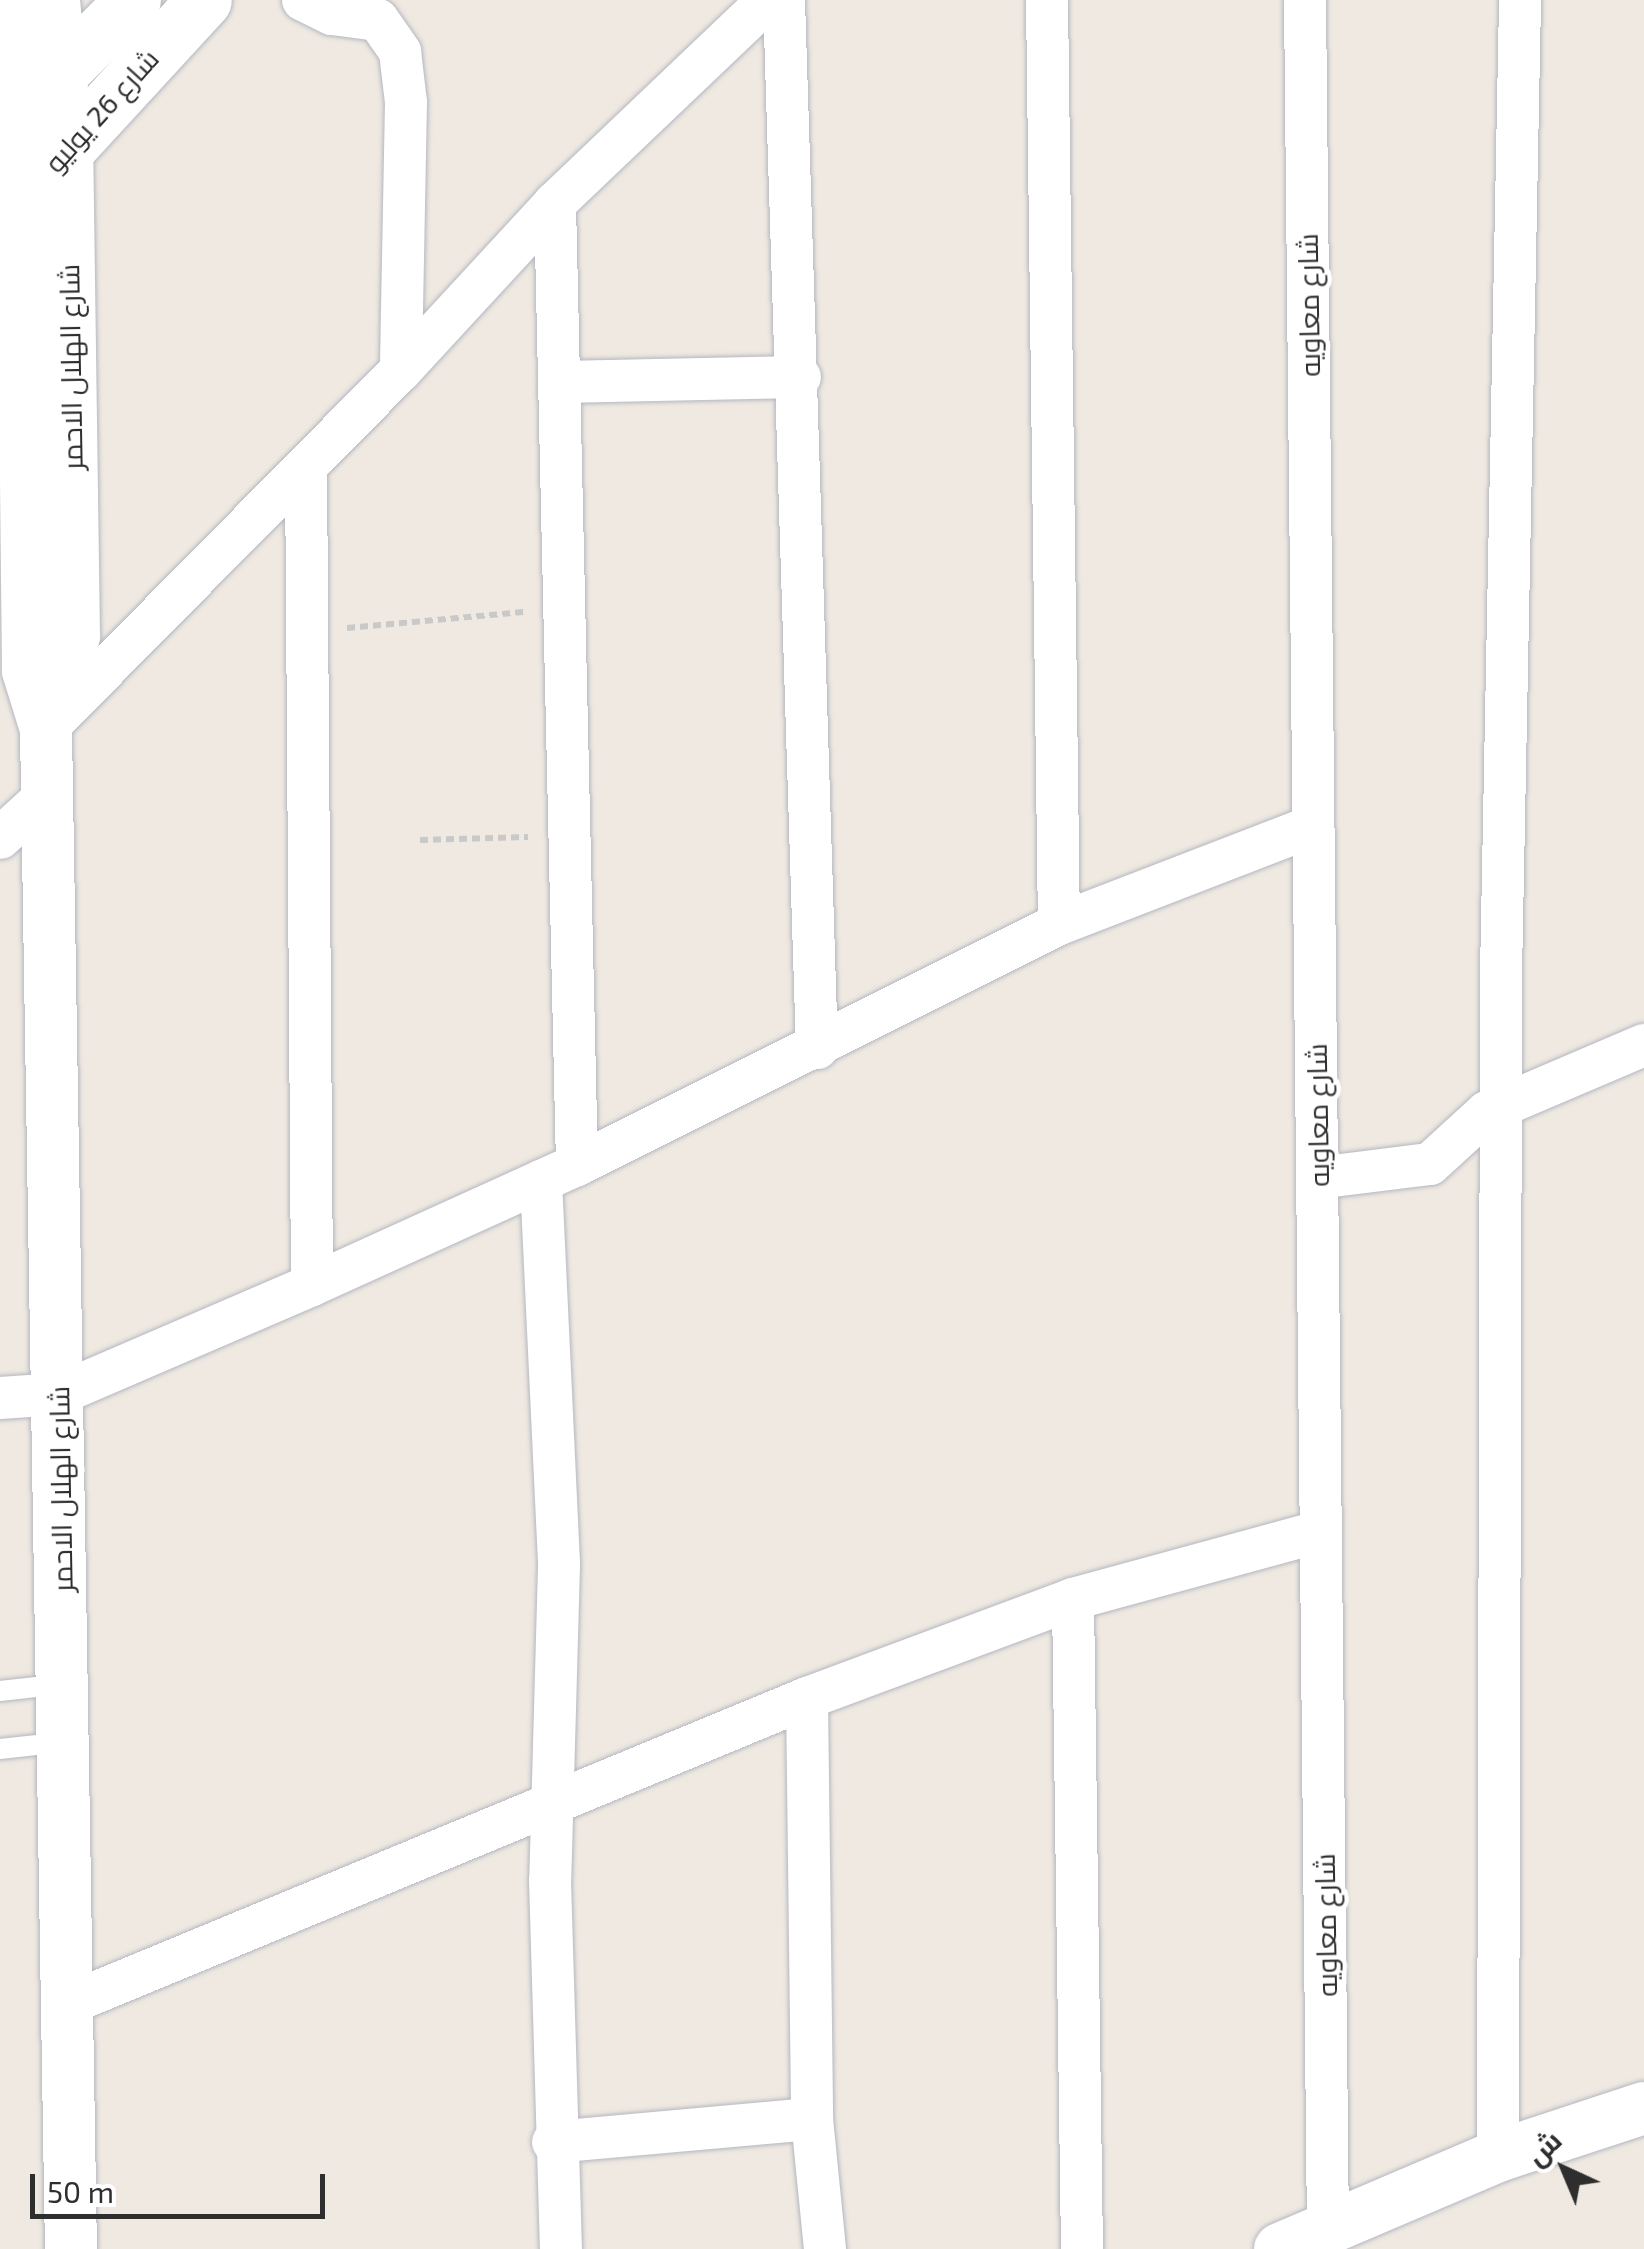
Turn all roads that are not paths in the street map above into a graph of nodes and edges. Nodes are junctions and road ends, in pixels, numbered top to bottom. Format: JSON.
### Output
{"nodes":[{"id":1,"x":4,"y":0,"type":"edge"},
{"id":2,"x":54,"y":0,"type":"edge"},
{"id":3,"x":133,"y":0,"type":"edge"},
{"id":4,"x":204,"y":0,"type":"edge"},
{"id":5,"x":303,"y":0,"type":"edge"},
{"id":6,"x":768,"y":0,"type":"edge"},
{"id":7,"x":784,"y":0,"type":"edge"},
{"id":8,"x":1046,"y":0,"type":"edge"},
{"id":9,"x":1305,"y":0,"type":"edge"},
{"id":10,"x":1520,"y":0,"type":"edge"},
{"id":11,"x":63,"y":68,"type":"junction"},
{"id":12,"x":10,"y":122,"type":"edge"},
{"id":13,"x":67,"y":146,"type":"junction"},
{"id":14,"x":555,"y":202,"type":"junction"},
{"id":15,"x":12,"y":208,"type":"edge"},
{"id":16,"x":401,"y":370,"type":"junction"},
{"id":17,"x":800,"y":377,"type":"junction"},
{"id":18,"x":559,"y":382,"type":"junction"},
{"id":19,"x":306,"y":467,"type":"junction"},
{"id":20,"x":46,"y":729,"type":"junction"},
{"id":21,"x":48,"y":794,"type":"junction"},
{"id":22,"x":1314,"y":826,"type":"junction"},
{"id":23,"x":0,"y":838,"type":"edge"},
{"id":24,"x":1059,"y":924,"type":"junction"},
{"id":25,"x":1644,"y":1044,"type":"edge"},
{"id":26,"x":817,"y":1048,"type":"junction"},
{"id":27,"x":1504,"y":1104,"type":"junction"},
{"id":28,"x":559,"y":1173,"type":"junction"},
{"id":29,"x":1318,"y":1178,"type":"junction"},
{"id":30,"x":312,"y":1285,"type":"junction"},
{"id":31,"x":59,"y":1394,"type":"junction"},
{"id":32,"x":0,"y":1398,"type":"edge"},
{"id":33,"x":1321,"y":1531,"type":"junction"},
{"id":34,"x":1072,"y":1599,"type":"junction"},
{"id":35,"x":64,"y":1684,"type":"junction"},
{"id":36,"x":0,"y":1690,"type":"edge"},
{"id":37,"x":807,"y":1698,"type":"junction"},
{"id":38,"x":65,"y":1741,"type":"junction"},
{"id":39,"x":0,"y":1749,"type":"edge"},
{"id":40,"x":553,"y":1802,"type":"junction"},
{"id":41,"x":68,"y":2004,"type":"junction"},
{"id":42,"x":1644,"y":2108,"type":"edge"},
{"id":43,"x":812,"y":2120,"type":"junction"},
{"id":44,"x":553,"y":2142,"type":"junction"},
{"id":45,"x":1498,"y":2156,"type":"junction"},
{"id":46,"x":1328,"y":2230,"type":"junction"},
{"id":47,"x":71,"y":2249,"type":"edge"},
{"id":48,"x":561,"y":2249,"type":"edge"},
{"id":49,"x":824,"y":2249,"type":"edge"},
{"id":50,"x":1082,"y":2249,"type":"edge"},
{"id":51,"x":1280,"y":2249,"type":"edge"}],
"edges":[{"from":1,"to":12,"type":"street","name":"شارع الهلال الاحمر"},
{"from":2,"to":11,"type":"street","name":"شارع الهلال الاحمر"},
{"from":3,"to":11,"type":"main road","name":"شارع 26 يوليو"},
{"from":4,"to":13,"type":"main road","name":"شارع 26 يوليو"},
{"from":5,"to":16,"type":"street"},
{"from":6,"to":14,"type":"street"},
{"from":7,"to":17,"type":"street"},
{"from":8,"to":24,"type":"street"},
{"from":9,"to":22,"type":"street","name":"شارع معاويه"},
{"from":10,"to":27,"type":"street"},
{"from":11,"to":12,"type":"main road","name":"شارع 26 يوليو"},
{"from":11,"to":13,"type":"street","name":"شارع الهلال الاحمر"},
{"from":12,"to":15,"type":"street","name":"شارع الهلال الاحمر"},
{"from":13,"to":15,"type":"main road","name":"شارع 26 يوليو"},
{"from":13,"to":20,"type":"street","name":"شارع الهلال الاحمر"},
{"from":14,"to":16,"type":"street"},
{"from":14,"to":18,"type":"street"},
{"from":15,"to":20,"type":"street","name":"شارع الهلال الاحمر"},
{"from":16,"to":19,"type":"street"},
{"from":17,"to":18,"type":"street"},
{"from":17,"to":26,"type":"street"},
{"from":18,"to":28,"type":"street"},
{"from":19,"to":20,"type":"street"},
{"from":19,"to":30,"type":"street"},
{"from":20,"to":21,"type":"street","name":"شارع الهلال الاحمر"},
{"from":21,"to":23,"type":"street"},
{"from":21,"to":31,"type":"street","name":"شارع الهلال الاحمر"},
{"from":22,"to":24,"type":"street"},
{"from":22,"to":29,"type":"street","name":"شارع معاويه"},
{"from":24,"to":26,"type":"street"},
{"from":25,"to":27,"type":"street"},
{"from":26,"to":28,"type":"street"},
{"from":27,"to":29,"type":"street"},
{"from":27,"to":45,"type":"street"},
{"from":28,"to":30,"type":"street"},
{"from":28,"to":40,"type":"street"},
{"from":29,"to":33,"type":"street","name":"شارع معاويه"},
{"from":30,"to":31,"type":"street"},
{"from":31,"to":32,"type":"street"},
{"from":31,"to":35,"type":"street","name":"شارع الهلال الاحمر"},
{"from":33,"to":34,"type":"street"},
{"from":33,"to":46,"type":"street","name":"شارع معاويه"},
{"from":34,"to":37,"type":"street"},
{"from":34,"to":50,"type":"street"},
{"from":35,"to":36,"type":"lane"},
{"from":35,"to":38,"type":"street","name":"شارع الهلال الاحمر"},
{"from":37,"to":40,"type":"street"},
{"from":37,"to":43,"type":"street"},
{"from":38,"to":39,"type":"lane"},
{"from":38,"to":41,"type":"street","name":"شارع الهلال الاحمر"},
{"from":40,"to":41,"type":"street"},
{"from":40,"to":44,"type":"street"},
{"from":41,"to":47,"type":"street","name":"شارع الهلال الاحمر"},
{"from":42,"to":45,"type":"street"},
{"from":43,"to":44,"type":"street"},
{"from":43,"to":49,"type":"street"},
{"from":44,"to":48,"type":"street"},
{"from":45,"to":46,"type":"street"},
{"from":46,"to":51,"type":"street"}]}
